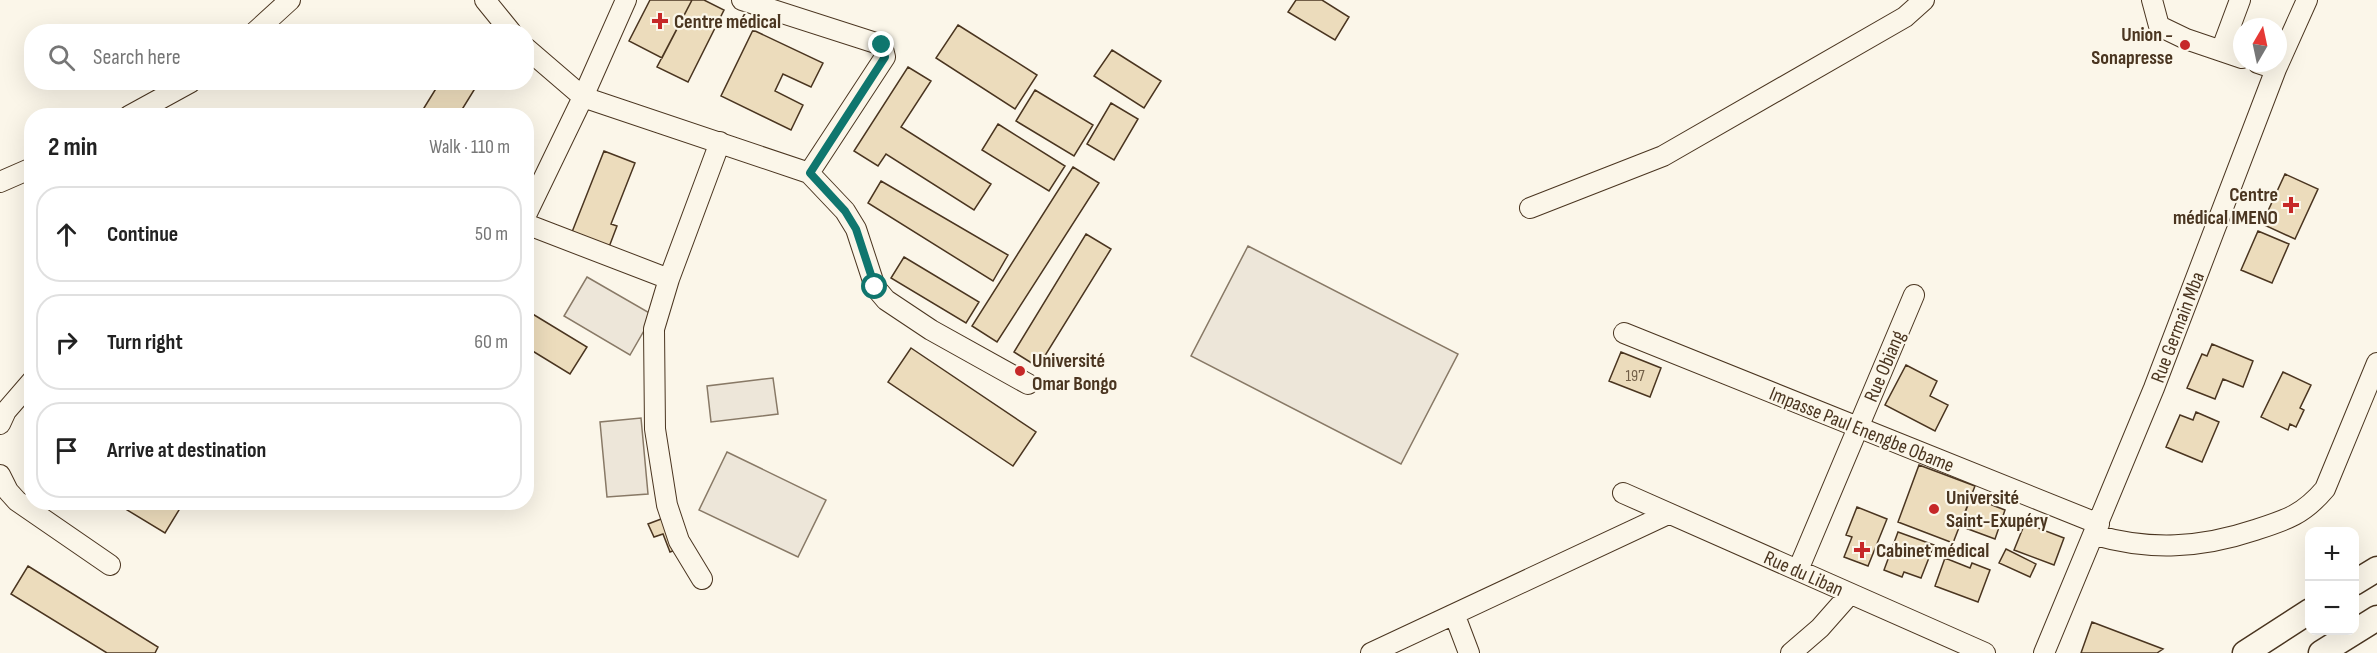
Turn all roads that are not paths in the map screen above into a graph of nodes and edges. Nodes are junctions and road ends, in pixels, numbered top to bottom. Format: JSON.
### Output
{"nodes":[{"id":1,"x":290,"y":0,"type":"edge"},
{"id":2,"x":485,"y":0,"type":"edge"},
{"id":3,"x":626,"y":0,"type":"edge"},
{"id":4,"x":742,"y":0,"type":"edge"},
{"id":5,"x":1924,"y":0,"type":"edge"},
{"id":6,"x":2152,"y":0,"type":"edge"},
{"id":7,"x":2240,"y":0,"type":"edge"},
{"id":8,"x":2307,"y":0,"type":"edge"},
{"id":9,"x":264,"y":24,"type":"edge"},
{"id":10,"x":504,"y":24,"type":"edge"},
{"id":11,"x":2287,"y":33,"type":"edge"},
{"id":12,"x":2221,"y":51,"type":"junction"},
{"id":13,"x":534,"y":55,"type":"edge"},
{"id":14,"x":2233,"y":55,"type":"edge"},
{"id":15,"x":2265,"y":72,"type":"edge"},
{"id":16,"x":176,"y":90,"type":"edge"},
{"id":17,"x":583,"y":97,"type":"junction"},
{"id":18,"x":143,"y":108,"type":"edge"},
{"id":19,"x":720,"y":142,"type":"junction"},
{"id":20,"x":24,"y":172,"type":"edge"},
{"id":21,"x":810,"y":173,"type":"junction"},
{"id":22,"x":0,"y":182,"type":"edge"},
{"id":23,"x":534,"y":198,"type":"edge"},
{"id":24,"x":1530,"y":208,"type":"dead end"},
{"id":25,"x":534,"y":227,"type":"edge"},
{"id":26,"x":669,"y":279,"type":"junction"},
{"id":27,"x":1914,"y":295,"type":"dead end"},
{"id":28,"x":1624,"y":333,"type":"dead end"},
{"id":29,"x":2377,"y":363,"type":"edge"},
{"id":30,"x":1028,"y":384,"type":"dead end"},
{"id":31,"x":24,"y":390,"type":"edge"},
{"id":32,"x":0,"y":424,"type":"edge"},
{"id":33,"x":1857,"y":428,"type":"junction"},
{"id":34,"x":0,"y":475,"type":"edge"},
{"id":35,"x":1623,"y":493,"type":"dead end"},
{"id":36,"x":24,"y":506,"type":"edge"},
{"id":37,"x":29,"y":510,"type":"edge"},
{"id":38,"x":1668,"y":514,"type":"junction"},
{"id":39,"x":2097,"y":530,"type":"junction"},
{"id":40,"x":110,"y":565,"type":"dead end"},
{"id":41,"x":2377,"y":569,"type":"edge"},
{"id":42,"x":1798,"y":570,"type":"junction"},
{"id":43,"x":702,"y":579,"type":"dead end"},
{"id":44,"x":2358,"y":581,"type":"edge"},
{"id":45,"x":1850,"y":594,"type":"junction"},
{"id":46,"x":2305,"y":614,"type":"edge"},
{"id":47,"x":1455,"y":616,"type":"junction"},
{"id":48,"x":2377,"y":618,"type":"edge"},
{"id":49,"x":1371,"y":653,"type":"edge"},
{"id":50,"x":1470,"y":653,"type":"edge"},
{"id":51,"x":1791,"y":653,"type":"edge"},
{"id":52,"x":1985,"y":653,"type":"edge"},
{"id":53,"x":2044,"y":653,"type":"edge"},
{"id":54,"x":2245,"y":653,"type":"edge"},
{"id":55,"x":2320,"y":653,"type":"edge"}],
"edges":[{"from":1,"to":9,"type":"street"},
{"from":2,"to":10,"type":"street"},
{"from":3,"to":17,"type":"street"},
{"from":4,"to":21,"type":"street"},
{"from":5,"to":24,"type":"street"},
{"from":6,"to":12,"type":"street"},
{"from":7,"to":12,"type":"street"},
{"from":8,"to":11,"type":"street","name":"Rue Germain Mba"},
{"from":12,"to":14,"type":"street"},
{"from":13,"to":17,"type":"street"},
{"from":15,"to":39,"type":"street","name":"Rue Germain Mba"},
{"from":16,"to":18,"type":"street"},
{"from":17,"to":19,"type":"street"},
{"from":17,"to":23,"type":"street"},
{"from":19,"to":21,"type":"street"},
{"from":19,"to":26,"type":"street"},
{"from":20,"to":22,"type":"street"},
{"from":21,"to":30,"type":"street"},
{"from":25,"to":26,"type":"street"},
{"from":26,"to":43,"type":"street"},
{"from":27,"to":33,"type":"street","name":"Rue Obiang"},
{"from":28,"to":33,"type":"street","name":"Impasse Paul Enengbe Obame"},
{"from":29,"to":39,"type":"street","name":"Impasse Paul Enengbe Obame"},
{"from":31,"to":32,"type":"street"},
{"from":33,"to":39,"type":"street","name":"Impasse Paul Enengbe Obame"},
{"from":33,"to":42,"type":"street","name":"Rue Obiang"},
{"from":34,"to":36,"type":"street"},
{"from":35,"to":38,"type":"street","name":"Rue du Liban"},
{"from":37,"to":40,"type":"street"},
{"from":38,"to":42,"type":"street","name":"Rue du Liban"},
{"from":38,"to":47,"type":"street"},
{"from":39,"to":53,"type":"street","name":"Rue Germain Mba"},
{"from":41,"to":44,"type":"main road"},
{"from":42,"to":45,"type":"street","name":"Rue du Liban"},
{"from":45,"to":51,"type":"street"},
{"from":45,"to":52,"type":"street","name":"Rue du Liban"},
{"from":46,"to":54,"type":"main road"},
{"from":47,"to":49,"type":"street"},
{"from":47,"to":50,"type":"street"},
{"from":48,"to":55,"type":"main road"}]}
